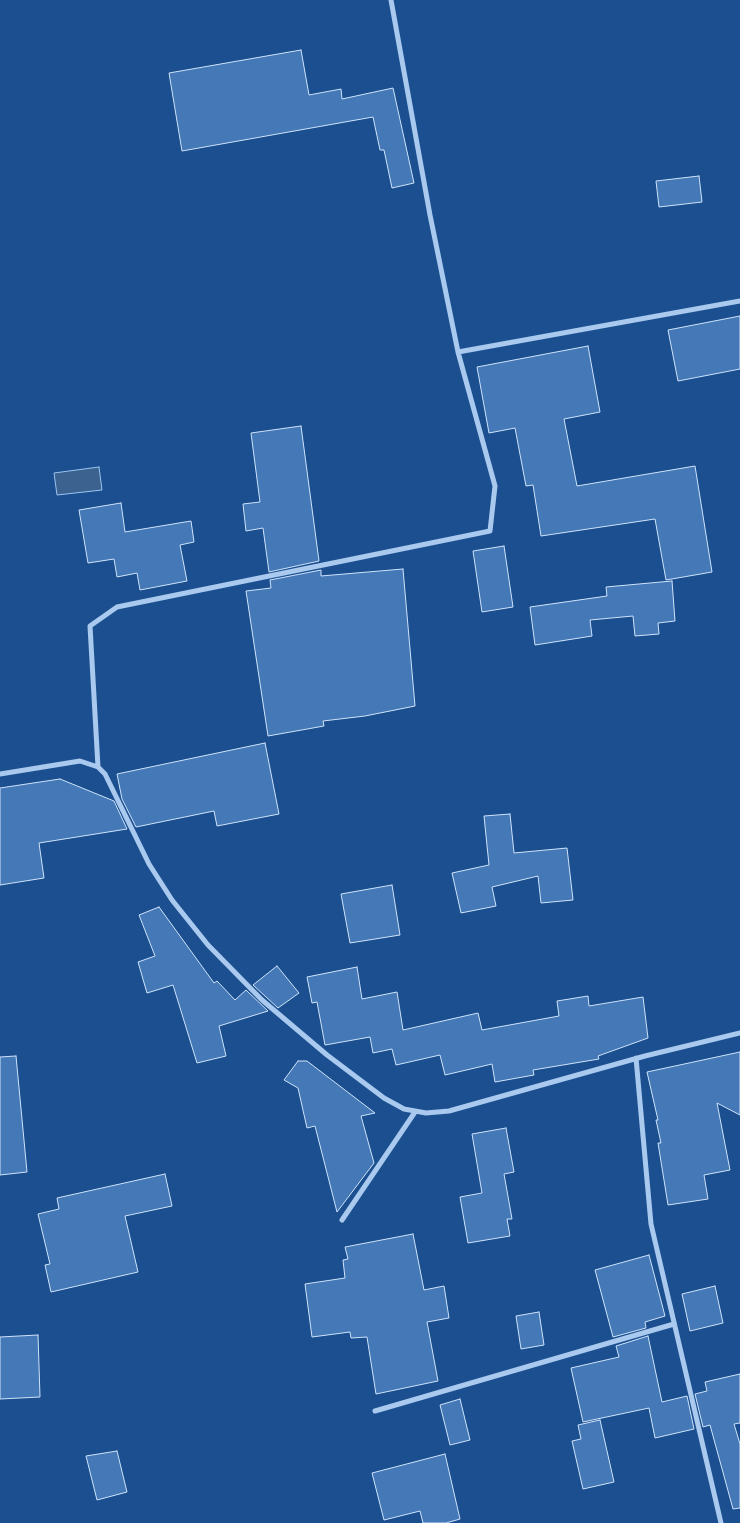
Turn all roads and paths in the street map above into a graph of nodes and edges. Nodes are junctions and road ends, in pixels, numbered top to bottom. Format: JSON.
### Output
{"nodes":[{"id":1,"x":391,"y":0,"type":"edge"},
{"id":2,"x":740,"y":301,"type":"edge"},
{"id":3,"x":458,"y":352,"type":"junction"},
{"id":4,"x":98,"y":767,"type":"junction"},
{"id":5,"x":0,"y":774,"type":"edge"},
{"id":6,"x":740,"y":1033,"type":"edge"},
{"id":7,"x":636,"y":1058,"type":"junction"},
{"id":8,"x":415,"y":1112,"type":"junction"},
{"id":9,"x":342,"y":1220,"type":"dead end"},
{"id":10,"x":674,"y":1324,"type":"junction"},
{"id":11,"x":375,"y":1411,"type":"dead end"},
{"id":12,"x":721,"y":1523,"type":"edge"}],
"edges":[{"from":1,"to":3,"type":"street"},
{"from":2,"to":3,"type":"street"},
{"from":3,"to":4,"type":"street"},
{"from":4,"to":5,"type":"street"},
{"from":4,"to":8,"type":"street"},
{"from":6,"to":7,"type":"street"},
{"from":7,"to":8,"type":"street"},
{"from":7,"to":10,"type":"street"},
{"from":8,"to":9,"type":"street"},
{"from":10,"to":11,"type":"street"},
{"from":10,"to":12,"type":"street"}]}
